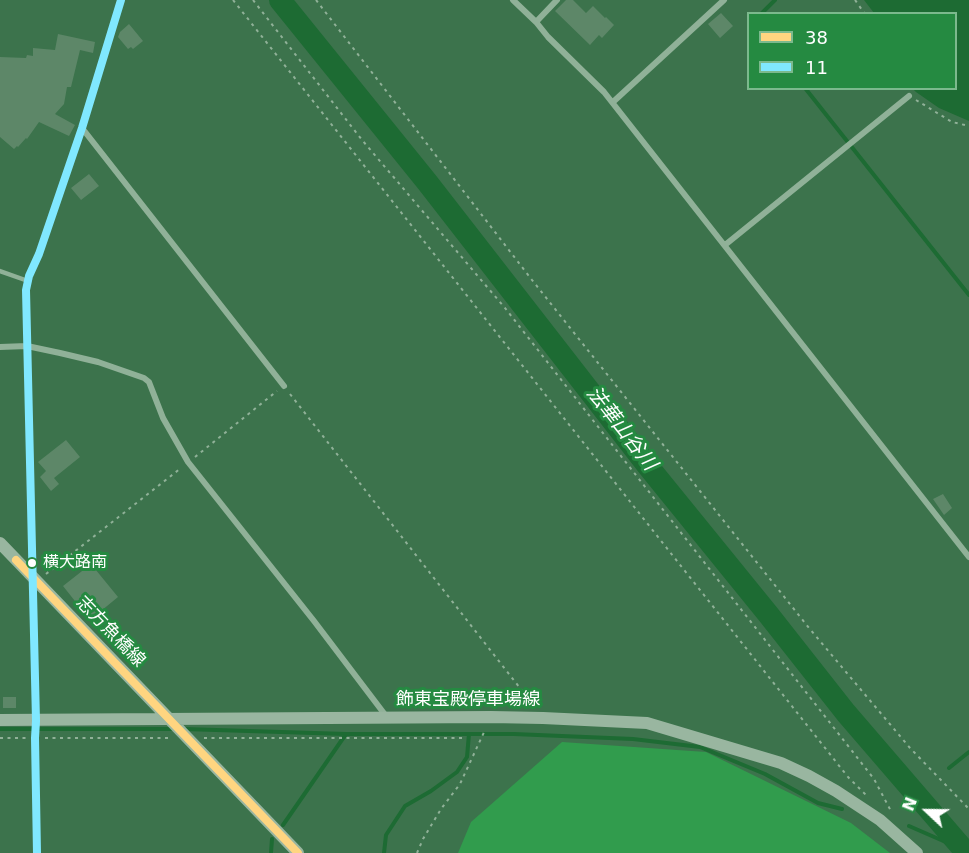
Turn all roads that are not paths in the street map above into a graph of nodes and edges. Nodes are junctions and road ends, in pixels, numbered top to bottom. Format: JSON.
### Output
{"nodes":[{"id":1,"x":122,"y":0,"type":"edge"},
{"id":2,"x":513,"y":0,"type":"edge"},
{"id":3,"x":557,"y":0,"type":"edge"},
{"id":4,"x":724,"y":0,"type":"edge"},
{"id":5,"x":536,"y":22,"type":"junction"},
{"id":6,"x":909,"y":96,"type":"road end"},
{"id":7,"x":613,"y":102,"type":"junction"},
{"id":8,"x":82,"y":128,"type":"junction"},
{"id":9,"x":725,"y":244,"type":"junction"},
{"id":10,"x":0,"y":271,"type":"edge"},
{"id":11,"x":28,"y":281,"type":"junction"},
{"id":12,"x":27,"y":346,"type":"junction"},
{"id":13,"x":0,"y":347,"type":"edge"},
{"id":14,"x":284,"y":386,"type":"road end"},
{"id":15,"x":0,"y":544,"type":"edge"},
{"id":16,"x":969,"y":557,"type":"edge"},
{"id":17,"x":33,"y":578,"type":"junction"},
{"id":18,"x":387,"y":718,"type":"junction"},
{"id":19,"x":0,"y":720,"type":"edge"},
{"id":20,"x":36,"y":721,"type":"junction"},
{"id":21,"x":179,"y":730,"type":"junction"},
{"id":22,"x":37,"y":853,"type":"edge"},
{"id":23,"x":298,"y":853,"type":"edge"},
{"id":24,"x":917,"y":853,"type":"edge"}],
"edges":[{"from":1,"to":8,"type":"street"},
{"from":2,"to":5,"type":"street"},
{"from":3,"to":5,"type":"street"},
{"from":4,"to":7,"type":"street"},
{"from":5,"to":7,"type":"street"},
{"from":6,"to":9,"type":"street"},
{"from":7,"to":9,"type":"street"},
{"from":8,"to":11,"type":"street"},
{"from":8,"to":14,"type":"street"},
{"from":9,"to":16,"type":"street"},
{"from":10,"to":11,"type":"lane"},
{"from":11,"to":12,"type":"street"},
{"from":12,"to":13,"type":"street"},
{"from":12,"to":17,"type":"street"},
{"from":12,"to":18,"type":"street"},
{"from":15,"to":17,"type":"main road","name":"志方魚橋線"},
{"from":17,"to":20,"type":"street"},
{"from":17,"to":21,"type":"main road","name":"志方魚橋線"},
{"from":18,"to":21,"type":"main road","name":"飾東宝殿停車場線"},
{"from":18,"to":24,"type":"main road","name":"飾東宝殿停車場線"},
{"from":19,"to":20,"type":"main road","name":"飾東宝殿停車場線"},
{"from":20,"to":21,"type":"main road","name":"飾東宝殿停車場線"},
{"from":20,"to":22,"type":"street"},
{"from":21,"to":23,"type":"main road"}]}
